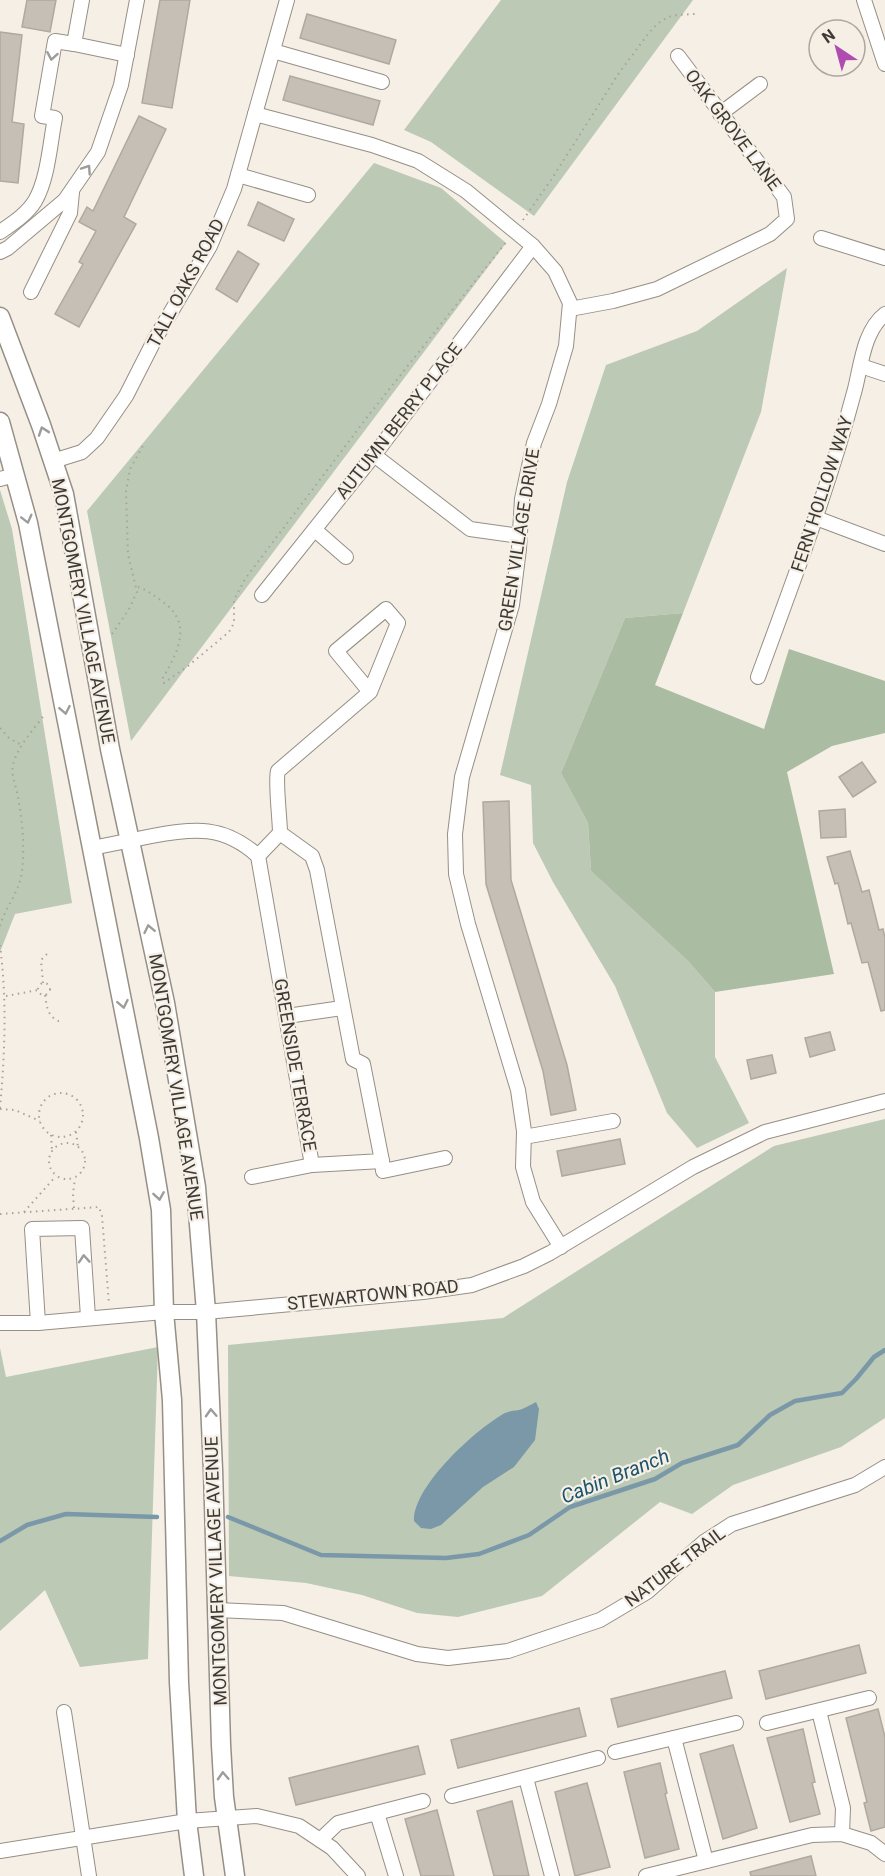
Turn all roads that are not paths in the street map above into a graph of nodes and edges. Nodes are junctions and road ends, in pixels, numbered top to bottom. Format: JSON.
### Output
{"nodes":[{"id":1,"x":82,"y":0,"type":"edge"},
{"id":2,"x":137,"y":0,"type":"edge"},
{"id":3,"x":287,"y":0,"type":"edge"},
{"id":4,"x":864,"y":0,"type":"edge"},
{"id":5,"x":74,"y":44,"type":"junction"},
{"id":6,"x":273,"y":51,"type":"junction"},
{"id":7,"x":127,"y":55,"type":"junction"},
{"id":8,"x":678,"y":56,"type":"dead end"},
{"id":9,"x":885,"y":64,"type":"edge"},
{"id":10,"x":382,"y":82,"type":"dead end"},
{"id":11,"x":760,"y":84,"type":"dead end"},
{"id":12,"x":255,"y":114,"type":"junction"},
{"id":13,"x":720,"y":114,"type":"junction"},
{"id":14,"x":238,"y":175,"type":"junction"},
{"id":15,"x":73,"y":190,"type":"junction"},
{"id":16,"x":308,"y":195,"type":"dead end"},
{"id":17,"x":35,"y":201,"type":"junction"},
{"id":18,"x":53,"y":211,"type":"junction"},
{"id":19,"x":0,"y":232,"type":"edge"},
{"id":20,"x":821,"y":238,"type":"dead end"},
{"id":21,"x":533,"y":246,"type":"junction"},
{"id":22,"x":0,"y":252,"type":"edge"},
{"id":23,"x":885,"y":258,"type":"edge"},
{"id":24,"x":32,"y":292,"type":"dead end"},
{"id":25,"x":570,"y":309,"type":"junction"},
{"id":26,"x":885,"y":314,"type":"edge"},
{"id":27,"x":0,"y":317,"type":"edge"},
{"id":28,"x":861,"y":366,"type":"junction"},
{"id":29,"x":885,"y":374,"type":"edge"},
{"id":30,"x":0,"y":422,"type":"edge"},
{"id":31,"x":374,"y":455,"type":"junction"},
{"id":32,"x":53,"y":461,"type":"junction"},
{"id":33,"x":8,"y":477,"type":"edge"},
{"id":34,"x":816,"y":518,"type":"junction"},
{"id":35,"x":315,"y":530,"type":"junction"},
{"id":36,"x":520,"y":536,"type":"junction"},
{"id":37,"x":885,"y":544,"type":"edge"},
{"id":38,"x":346,"y":557,"type":"dead end"},
{"id":39,"x":262,"y":595,"type":"dead end"},
{"id":40,"x":758,"y":676,"type":"dead end"},
{"id":41,"x":370,"y":692,"type":"junction"},
{"id":42,"x":280,"y":833,"type":"junction"},
{"id":43,"x":130,"y":840,"type":"junction"},
{"id":44,"x":92,"y":848,"type":"junction"},
{"id":45,"x":258,"y":856,"type":"junction"},
{"id":46,"x":342,"y":1008,"type":"junction"},
{"id":47,"x":286,"y":1016,"type":"junction"},
{"id":48,"x":885,"y":1101,"type":"edge"},
{"id":49,"x":613,"y":1121,"type":"dead end"},
{"id":50,"x":524,"y":1137,"type":"junction"},
{"id":51,"x":445,"y":1158,"type":"dead end"},
{"id":52,"x":382,"y":1161,"type":"junction"},
{"id":53,"x":312,"y":1165,"type":"junction"},
{"id":54,"x":252,"y":1178,"type":"dead end"},
{"id":55,"x":561,"y":1247,"type":"junction"},
{"id":56,"x":164,"y":1312,"type":"junction"},
{"id":57,"x":206,"y":1312,"type":"junction"},
{"id":58,"x":88,"y":1317,"type":"junction"},
{"id":59,"x":0,"y":1323,"type":"edge"},
{"id":60,"x":38,"y":1323,"type":"junction"},
{"id":61,"x":885,"y":1467,"type":"edge"},
{"id":62,"x":217,"y":1610,"type":"junction"},
{"id":63,"x":869,"y":1698,"type":"dead end"},
{"id":64,"x":819,"y":1710,"type":"junction"},
{"id":65,"x":64,"y":1712,"type":"dead end"},
{"id":66,"x":736,"y":1723,"type":"dead end"},
{"id":67,"x":767,"y":1723,"type":"dead end"},
{"id":68,"x":674,"y":1738,"type":"junction"},
{"id":69,"x":615,"y":1752,"type":"dead end"},
{"id":70,"x":598,"y":1758,"type":"dead end"},
{"id":71,"x":526,"y":1778,"type":"junction"},
{"id":72,"x":452,"y":1796,"type":"dead end"},
{"id":73,"x":423,"y":1801,"type":"dead end"},
{"id":74,"x":377,"y":1813,"type":"junction"},
{"id":75,"x":226,"y":1818,"type":"junction"},
{"id":76,"x":187,"y":1821,"type":"junction"},
{"id":77,"x":842,"y":1834,"type":"junction"},
{"id":78,"x":83,"y":1838,"type":"junction"},
{"id":79,"x":320,"y":1840,"type":"junction"},
{"id":80,"x":0,"y":1851,"type":"edge"},
{"id":81,"x":885,"y":1854,"type":"edge"},
{"id":82,"x":706,"y":1861,"type":"junction"},
{"id":83,"x":89,"y":1876,"type":"edge"},
{"id":84,"x":195,"y":1876,"type":"edge"},
{"id":85,"x":235,"y":1876,"type":"edge"},
{"id":86,"x":358,"y":1876,"type":"edge"},
{"id":87,"x":396,"y":1876,"type":"edge"},
{"id":88,"x":552,"y":1876,"type":"edge"},
{"id":89,"x":646,"y":1876,"type":"edge"}],
"edges":[{"from":1,"to":5,"type":"street"},
{"from":2,"to":7,"type":"street"},
{"from":3,"to":6,"type":"street","name":"TALL OAKS ROAD"},
{"from":4,"to":9,"type":"street"},
{"from":5,"to":7,"type":"street"},
{"from":5,"to":17,"type":"street","one_way":true},
{"from":6,"to":10,"type":"street"},
{"from":6,"to":12,"type":"street","name":"TALL OAKS ROAD"},
{"from":15,"to":7,"type":"street","one_way":true},
{"from":8,"to":13,"type":"street","name":"OAK GROVE LANE"},
{"from":11,"to":13,"type":"street"},
{"from":12,"to":14,"type":"street","name":"TALL OAKS ROAD"},
{"from":12,"to":21,"type":"street","name":"GREEN VILLAGE DRIVE"},
{"from":13,"to":25,"type":"street","name":"OAK GROVE LANE"},
{"from":14,"to":16,"type":"street"},
{"from":14,"to":32,"type":"street","name":"TALL OAKS ROAD"},
{"from":15,"to":18,"type":"street"},
{"from":15,"to":24,"type":"street"},
{"from":17,"to":18,"type":"street"},
{"from":17,"to":19,"type":"street"},
{"from":18,"to":22,"type":"street"},
{"from":20,"to":23,"type":"street"},
{"from":21,"to":25,"type":"street","name":"GREEN VILLAGE DRIVE"},
{"from":21,"to":31,"type":"street","name":"AUTUMN BERRY PLACE"},
{"from":25,"to":36,"type":"street","name":"GREEN VILLAGE DRIVE"},
{"from":26,"to":28,"type":"street","name":"FERN HOLLOW WAY"},
{"from":32,"to":27,"type":"main road","name":"MONTGOMERY VILLAGE AVENUE","one_way":true},
{"from":28,"to":29,"type":"street"},
{"from":28,"to":34,"type":"street","name":"FERN HOLLOW WAY"},
{"from":30,"to":33,"type":"main road","name":"MONTGOMERY VILLAGE AVENUE"},
{"from":31,"to":35,"type":"street","name":"AUTUMN BERRY PLACE"},
{"from":31,"to":36,"type":"street"},
{"from":32,"to":43,"type":"main road","name":"MONTGOMERY VILLAGE AVENUE"},
{"from":33,"to":44,"type":"main road","name":"MONTGOMERY VILLAGE AVENUE","one_way":true},
{"from":34,"to":37,"type":"street"},
{"from":34,"to":40,"type":"street","name":"FERN HOLLOW WAY"},
{"from":35,"to":38,"type":"street"},
{"from":35,"to":39,"type":"street","name":"AUTUMN BERRY PLACE"},
{"from":36,"to":50,"type":"street","name":"GREEN VILLAGE DRIVE"},
{"from":41,"to":41,"type":"street"},
{"from":41,"to":42,"type":"street"},
{"from":42,"to":45,"type":"street"},
{"from":42,"to":46,"type":"street"},
{"from":43,"to":44,"type":"street"},
{"from":43,"to":45,"type":"street"},
{"from":57,"to":43,"type":"main road","name":"MONTGOMERY VILLAGE AVENUE","one_way":true},
{"from":44,"to":56,"type":"main road","name":"MONTGOMERY VILLAGE AVENUE","one_way":true},
{"from":45,"to":47,"type":"street","name":"GREENSIDE TERRACE"},
{"from":46,"to":47,"type":"street"},
{"from":46,"to":52,"type":"street"},
{"from":47,"to":53,"type":"street","name":"GREENSIDE TERRACE"},
{"from":48,"to":55,"type":"street","name":"STEWARTOWN ROAD"},
{"from":49,"to":50,"type":"street"},
{"from":50,"to":55,"type":"street","name":"GREEN VILLAGE DRIVE"},
{"from":51,"to":52,"type":"street"},
{"from":52,"to":53,"type":"street","name":"GREENSIDE TERRACE"},
{"from":53,"to":54,"type":"street"},
{"from":55,"to":57,"type":"street","name":"STEWARTOWN ROAD"},
{"from":56,"to":57,"type":"street","name":"STEWARTOWN ROAD"},
{"from":56,"to":58,"type":"street","name":"STEWARTOWN ROAD"},
{"from":56,"to":76,"type":"main road","name":"MONTGOMERY VILLAGE AVENUE"},
{"from":62,"to":57,"type":"main road","name":"MONTGOMERY VILLAGE AVENUE","one_way":true},
{"from":58,"to":60,"type":"street","name":"STEWARTOWN ROAD"},
{"from":58,"to":60,"type":"street","one_way":true},
{"from":59,"to":60,"type":"street","name":"STEWARTOWN ROAD"},
{"from":61,"to":62,"type":"street","name":"NATURE TRAIL"},
{"from":75,"to":62,"type":"main road","name":"MONTGOMERY VILLAGE AVENUE","one_way":true},
{"from":63,"to":64,"type":"street"},
{"from":64,"to":67,"type":"street"},
{"from":64,"to":77,"type":"street"},
{"from":65,"to":78,"type":"street"},
{"from":66,"to":68,"type":"street"},
{"from":68,"to":69,"type":"street"},
{"from":68,"to":82,"type":"street"},
{"from":70,"to":71,"type":"street"},
{"from":71,"to":72,"type":"street"},
{"from":71,"to":88,"type":"street"},
{"from":73,"to":74,"type":"street"},
{"from":74,"to":79,"type":"street"},
{"from":74,"to":87,"type":"street"},
{"from":75,"to":76,"type":"street"},
{"from":75,"to":79,"type":"street"},
{"from":75,"to":85,"type":"main road","name":"MONTGOMERY VILLAGE AVENUE"},
{"from":76,"to":78,"type":"street"},
{"from":76,"to":84,"type":"main road","name":"MONTGOMERY VILLAGE AVENUE"},
{"from":77,"to":81,"type":"street"},
{"from":77,"to":82,"type":"street"},
{"from":78,"to":80,"type":"street"},
{"from":78,"to":83,"type":"street"},
{"from":79,"to":86,"type":"street"},
{"from":82,"to":89,"type":"street"}]}
